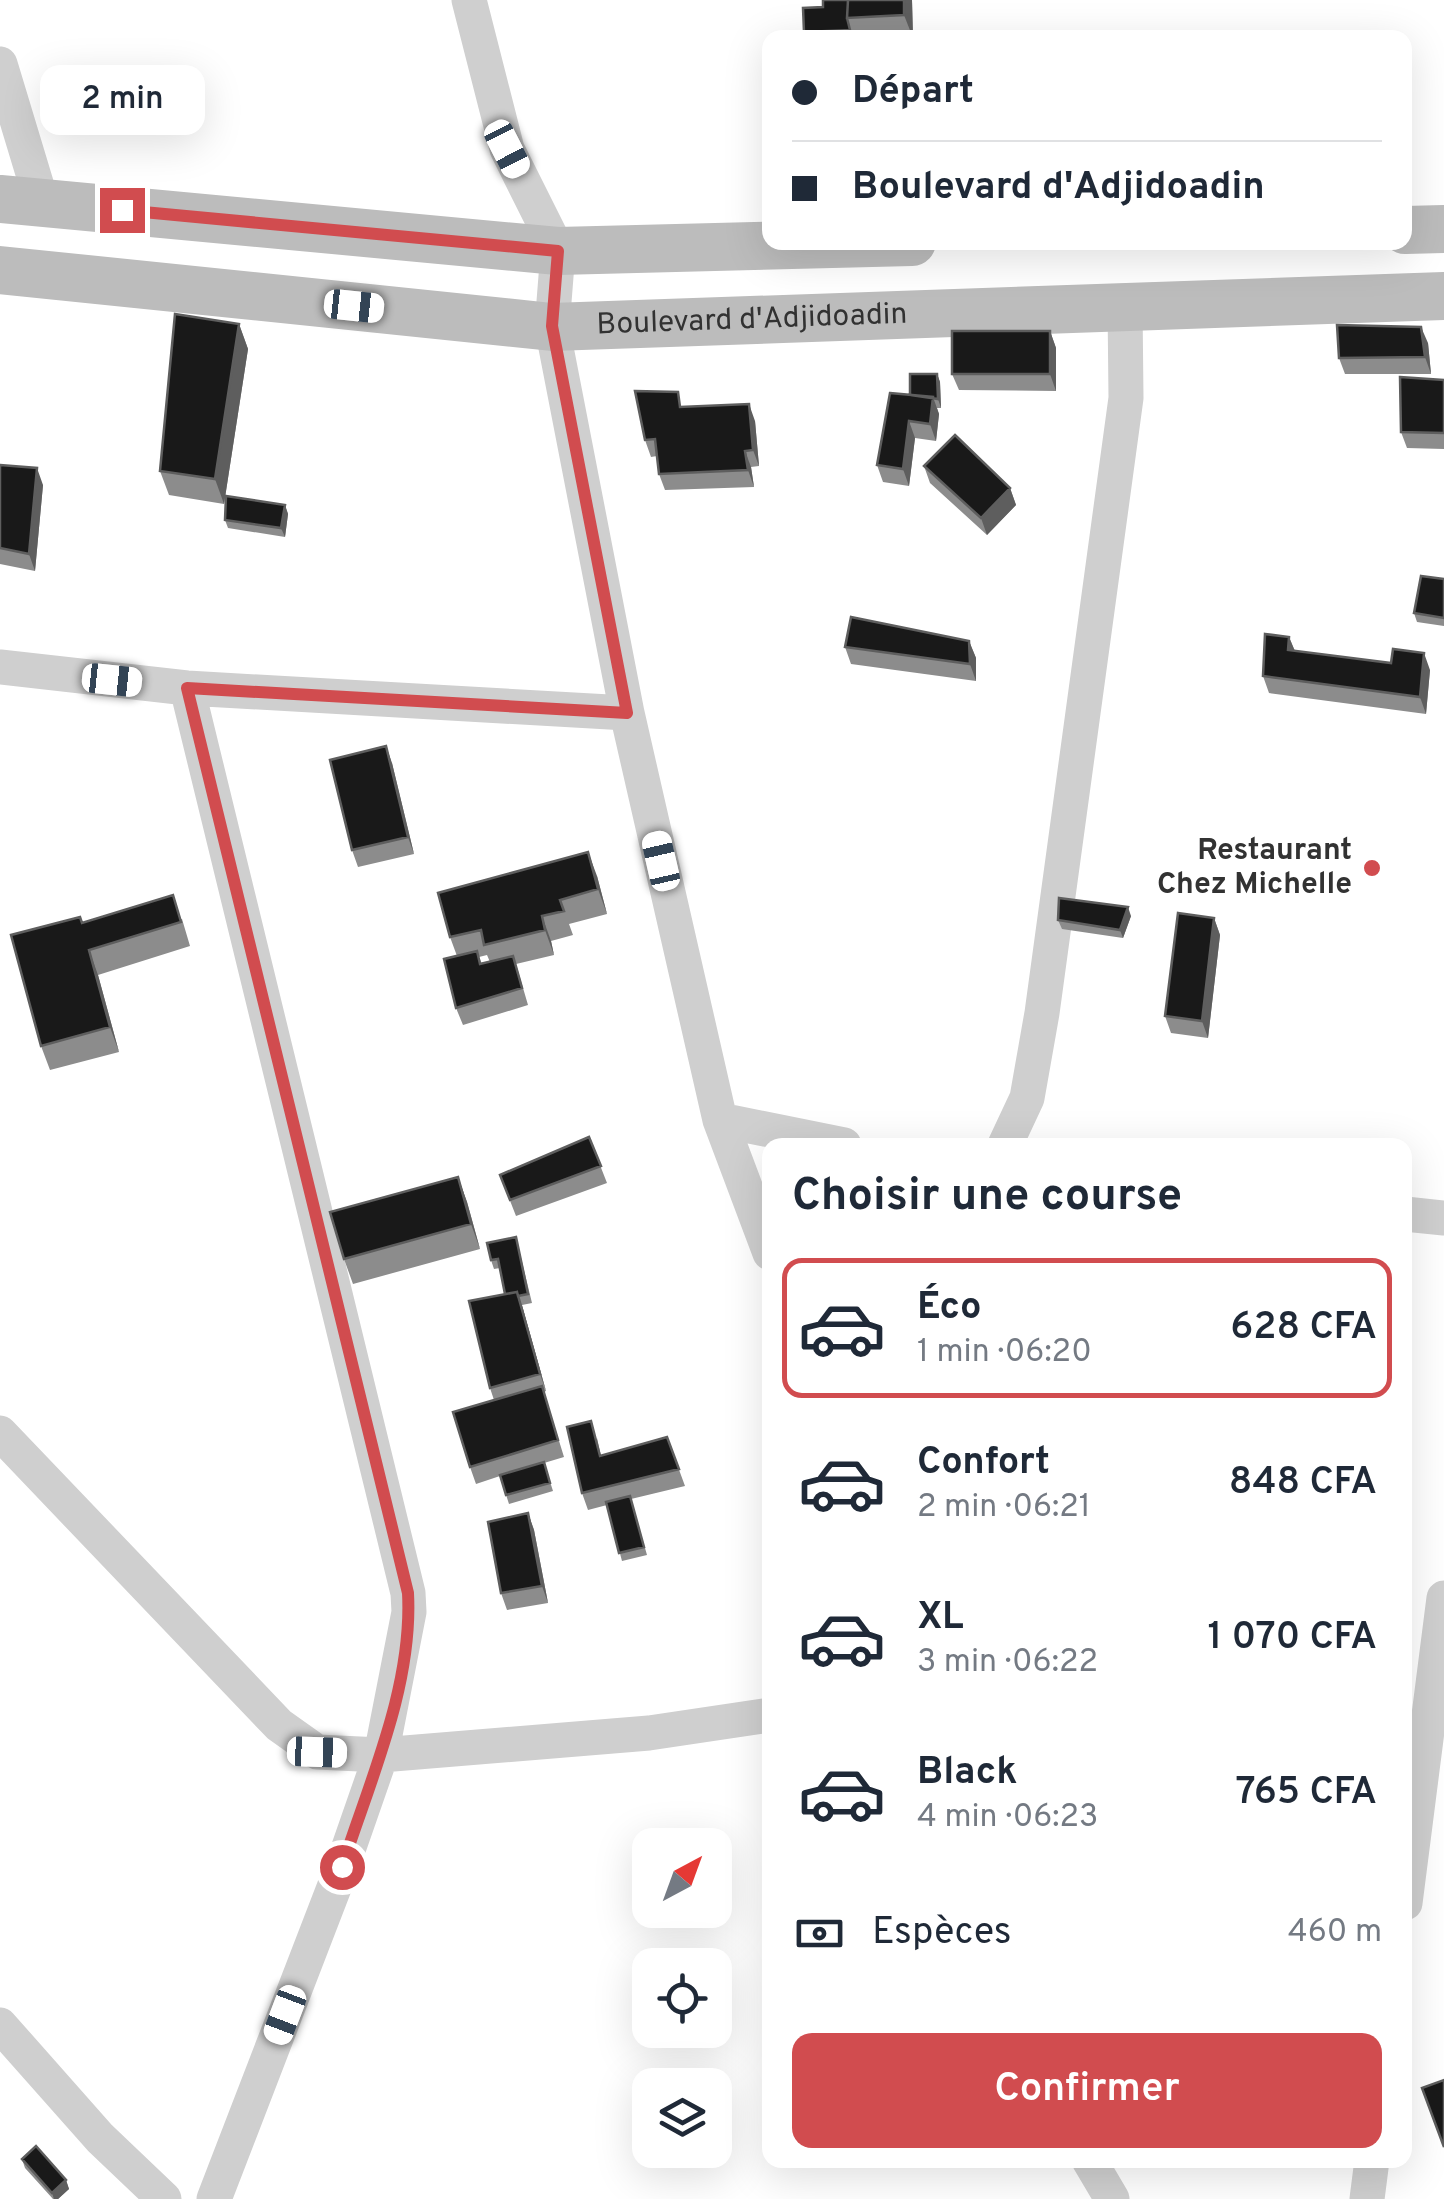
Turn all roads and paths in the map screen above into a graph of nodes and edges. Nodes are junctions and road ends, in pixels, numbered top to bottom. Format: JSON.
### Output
{"nodes":[{"id":1,"x":468,"y":0,"type":"edge"},
{"id":2,"x":0,"y":64,"type":"edge"},
{"id":3,"x":21,"y":201,"type":"edge"},
{"id":4,"x":1444,"y":229,"type":"edge"},
{"id":5,"x":1412,"y":230,"type":"edge"},
{"id":6,"x":762,"y":246,"type":"edge"},
{"id":7,"x":558,"y":251,"type":"junction"},
{"id":8,"x":0,"y":270,"type":"edge"},
{"id":9,"x":1444,"y":296,"type":"edge"},
{"id":10,"x":1125,"y":304,"type":"junction"},
{"id":11,"x":552,"y":326,"type":"junction"},
{"id":12,"x":0,"y":668,"type":"edge"},
{"id":13,"x":187,"y":688,"type":"junction"},
{"id":14,"x":627,"y":713,"type":"junction"},
{"id":15,"x":720,"y":1120,"type":"junction"},
{"id":16,"x":809,"y":1138,"type":"edge"},
{"id":17,"x":1008,"y":1138,"type":"edge"},
{"id":18,"x":1412,"y":1215,"type":"edge"},
{"id":19,"x":1444,"y":1218,"type":"edge"},
{"id":20,"x":762,"y":1232,"type":"edge"},
{"id":21,"x":0,"y":1433,"type":"edge"},
{"id":22,"x":1444,"y":1598,"type":"edge"},
{"id":23,"x":762,"y":1716,"type":"edge"},
{"id":24,"x":380,"y":1754,"type":"junction"},
{"id":25,"x":1412,"y":1848,"type":"edge"},
{"id":26,"x":0,"y":2025,"type":"edge"},
{"id":27,"x":1094,"y":2168,"type":"edge"},
{"id":28,"x":1371,"y":2168,"type":"edge"},
{"id":29,"x":164,"y":2199,"type":"edge"},
{"id":30,"x":214,"y":2199,"type":"edge"},
{"id":31,"x":1112,"y":2199,"type":"edge"},
{"id":32,"x":1367,"y":2199,"type":"edge"}],
"edges":[{"from":1,"to":7,"type":"street"},
{"from":2,"to":3,"type":"street"},
{"from":3,"to":7,"type":"main road"},
{"from":4,"to":5,"type":"main road"},
{"from":6,"to":7,"type":"main road"},
{"from":7,"to":11,"type":"street"},
{"from":8,"to":11,"type":"main road","name":"Boulevard d'Adjidoadin"},
{"from":9,"to":10,"type":"main road","name":"Boulevard d'Adjidoadin"},
{"from":10,"to":11,"type":"main road","name":"Boulevard d'Adjidoadin"},
{"from":10,"to":17,"type":"street"},
{"from":11,"to":14,"type":"street"},
{"from":12,"to":13,"type":"street"},
{"from":13,"to":14,"type":"street"},
{"from":13,"to":24,"type":"street"},
{"from":14,"to":15,"type":"street"},
{"from":15,"to":16,"type":"street"},
{"from":15,"to":20,"type":"street"},
{"from":18,"to":19,"type":"street"},
{"from":21,"to":24,"type":"street"},
{"from":22,"to":25,"type":"street"},
{"from":23,"to":24,"type":"street"},
{"from":24,"to":30,"type":"street"},
{"from":26,"to":29,"type":"street"},
{"from":27,"to":31,"type":"street"},
{"from":28,"to":32,"type":"street"}]}
